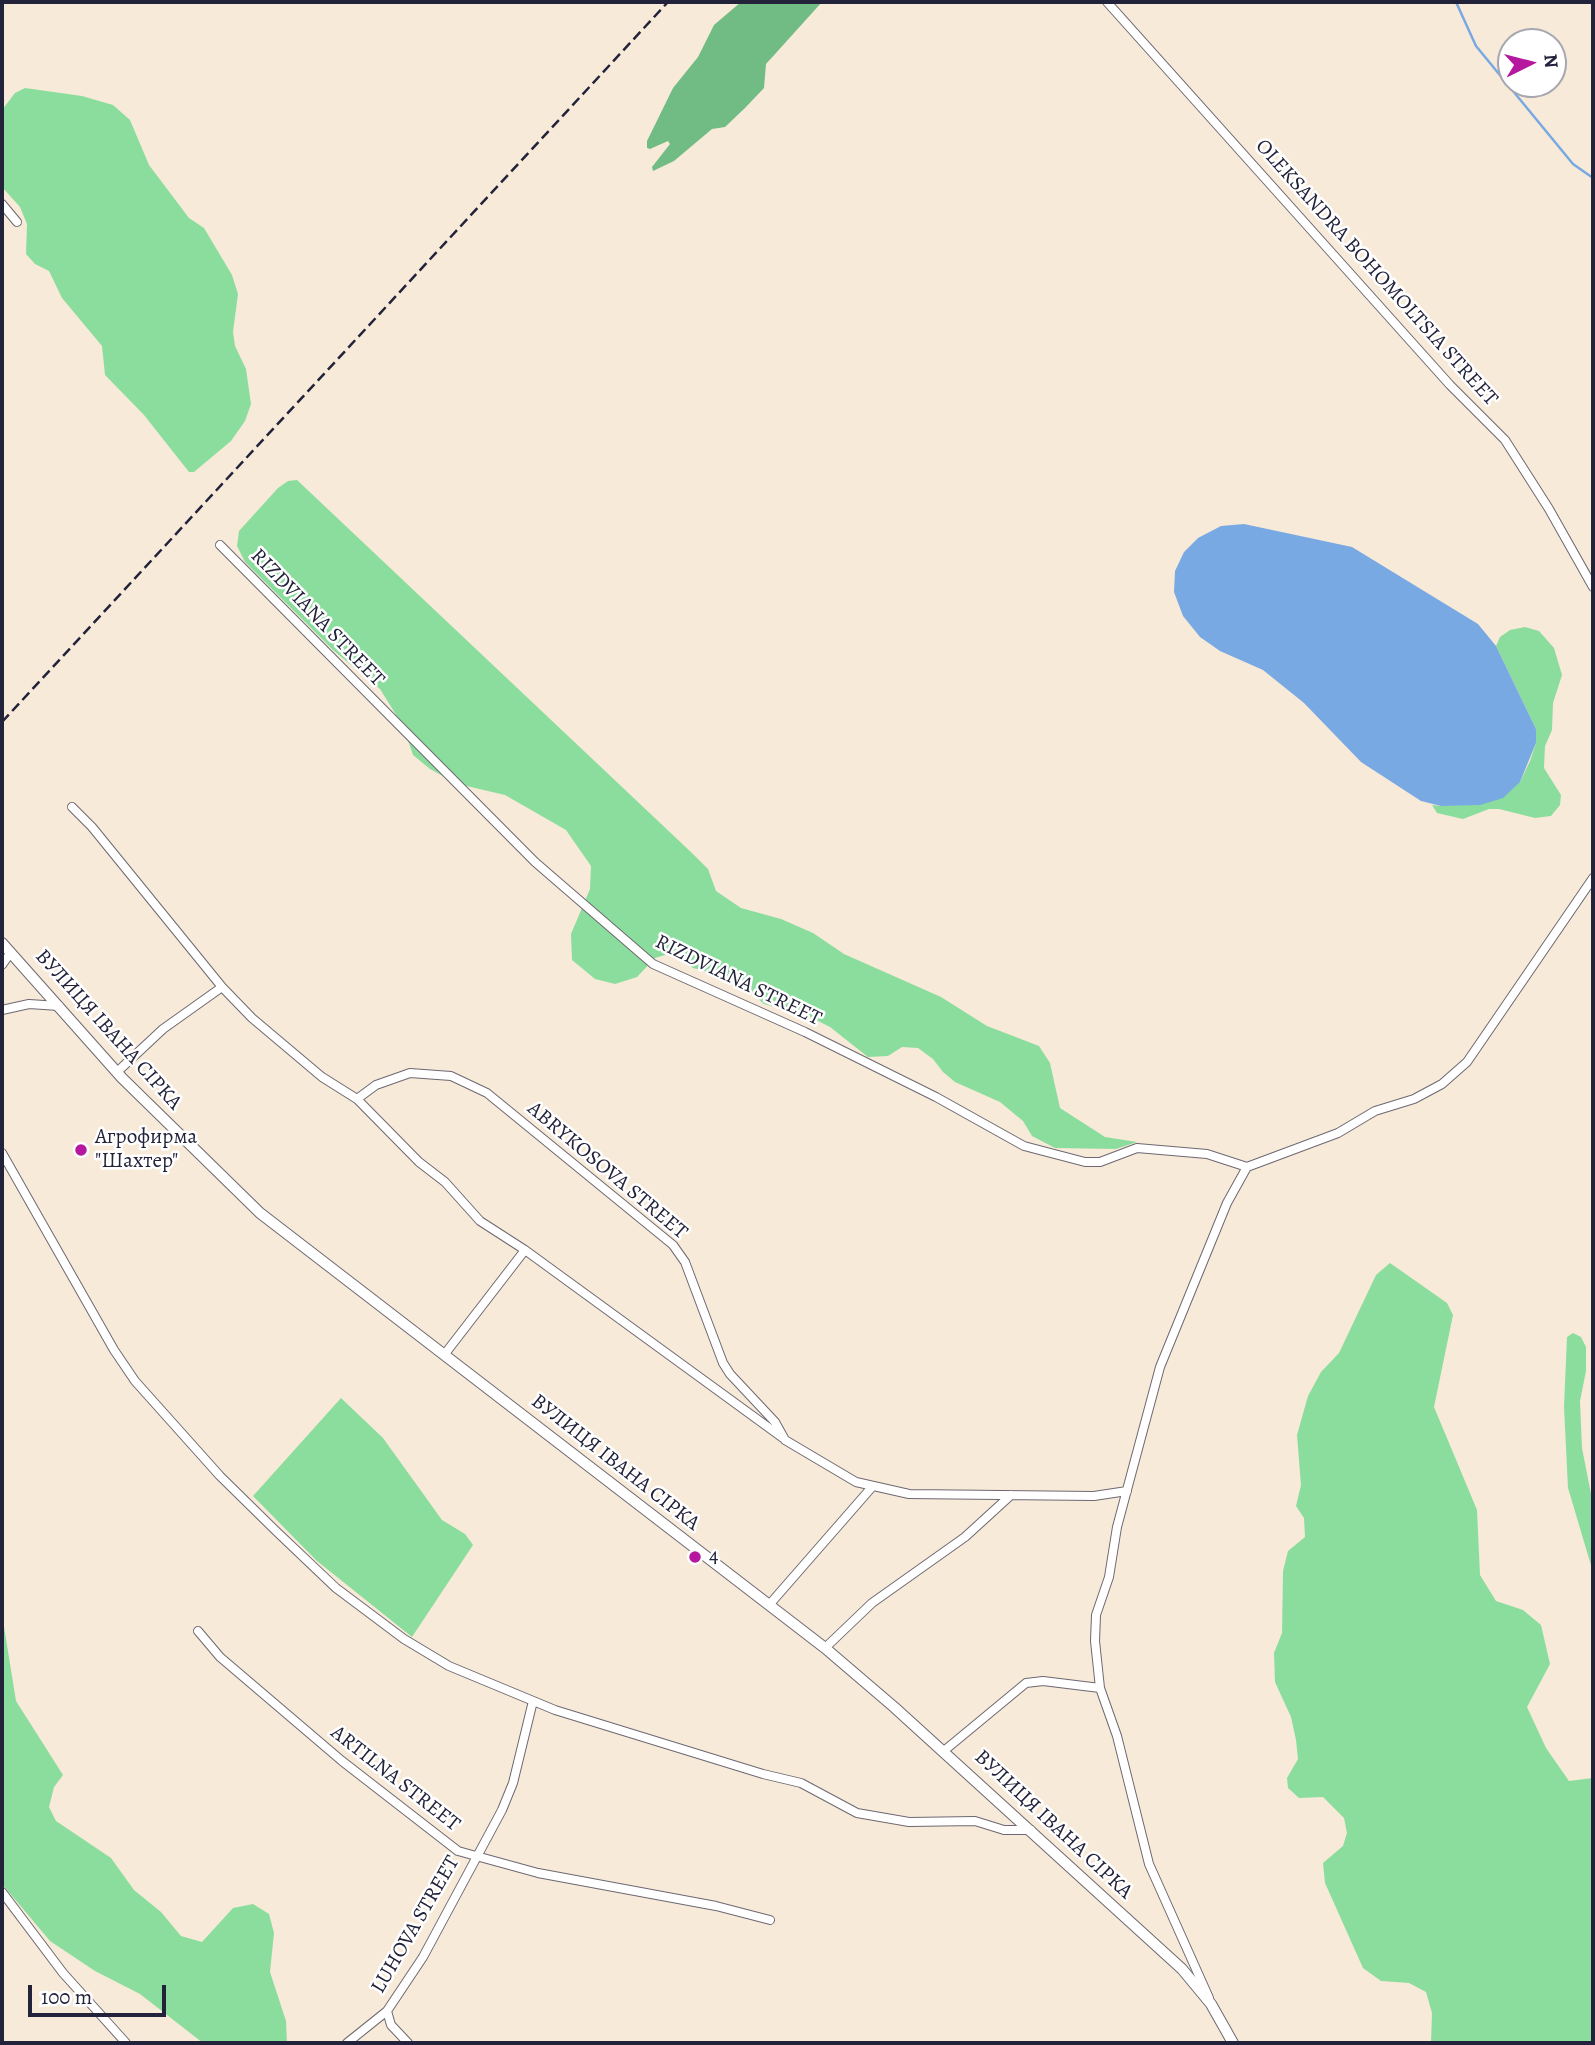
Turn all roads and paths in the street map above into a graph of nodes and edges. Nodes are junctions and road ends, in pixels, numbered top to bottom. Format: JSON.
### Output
{"nodes":[{"id":1,"x":1107,"y":2,"type":"edge"},
{"id":2,"x":2,"y":204,"type":"edge"},
{"id":3,"x":17,"y":222,"type":"dead end"},
{"id":4,"x":220,"y":545,"type":"dead end"},
{"id":5,"x":1593,"y":587,"type":"edge"},
{"id":6,"x":72,"y":807,"type":"dead end"},
{"id":7,"x":1593,"y":878,"type":"edge"},
{"id":8,"x":2,"y":943,"type":"edge"},
{"id":9,"x":11,"y":952,"type":"junction"},
{"id":10,"x":2,"y":965,"type":"edge"},
{"id":11,"x":222,"y":987,"type":"junction"},
{"id":12,"x":59,"y":1006,"type":"junction"},
{"id":13,"x":2,"y":1010,"type":"edge"},
{"id":14,"x":117,"y":1072,"type":"junction"},
{"id":15,"x":357,"y":1099,"type":"junction"},
{"id":16,"x":2,"y":1153,"type":"edge"},
{"id":17,"x":1247,"y":1167,"type":"junction"},
{"id":18,"x":525,"y":1250,"type":"junction"},
{"id":19,"x":444,"y":1355,"type":"junction"},
{"id":20,"x":785,"y":1440,"type":"junction"},
{"id":21,"x":872,"y":1487,"type":"junction"},
{"id":22,"x":1127,"y":1491,"type":"junction"},
{"id":23,"x":1011,"y":1495,"type":"junction"},
{"id":24,"x":769,"y":1605,"type":"junction"},
{"id":25,"x":198,"y":1631,"type":"dead end"},
{"id":26,"x":825,"y":1648,"type":"junction"},
{"id":27,"x":1100,"y":1688,"type":"junction"},
{"id":28,"x":533,"y":1701,"type":"junction"},
{"id":29,"x":945,"y":1750,"type":"junction"},
{"id":30,"x":1031,"y":1829,"type":"junction"},
{"id":31,"x":475,"y":1856,"type":"junction"},
{"id":32,"x":2,"y":1892,"type":"edge"},
{"id":33,"x":770,"y":1920,"type":"dead end"},
{"id":34,"x":1211,"y":2004,"type":"junction"},
{"id":35,"x":387,"y":2011,"type":"junction"},
{"id":36,"x":126,"y":2043,"type":"edge"},
{"id":37,"x":347,"y":2043,"type":"edge"},
{"id":38,"x":408,"y":2043,"type":"edge"},
{"id":39,"x":1233,"y":2043,"type":"edge"}],
"edges":[{"from":1,"to":5,"type":"street","name":"OLEKSANDRA BOHOMOLTSIA STREET"},
{"from":2,"to":3,"type":"street"},
{"from":4,"to":17,"type":"street","name":"RIZDVIANA STREET"},
{"from":6,"to":11,"type":"street","name":"ABRYKOSOVA STREET"},
{"from":7,"to":17,"type":"street"},
{"from":8,"to":9,"type":"street","name":"ВУЛИЦЯ ІВАНА СІРКА"},
{"from":9,"to":10,"type":"street"},
{"from":9,"to":12,"type":"street","name":"ВУЛИЦЯ ІВАНА СІРКА"},
{"from":11,"to":14,"type":"street"},
{"from":11,"to":15,"type":"street","name":"ABRYKOSOVA STREET"},
{"from":12,"to":13,"type":"street"},
{"from":12,"to":14,"type":"street","name":"ВУЛИЦЯ ІВАНА СІРКА"},
{"from":14,"to":19,"type":"street","name":"ВУЛИЦЯ ІВАНА СІРКА"},
{"from":15,"to":18,"type":"street","name":"ABRYKOSOVA STREET"},
{"from":15,"to":20,"type":"street","name":"ABRYKOSOVA STREET"},
{"from":16,"to":28,"type":"street"},
{"from":17,"to":22,"type":"street"},
{"from":18,"to":19,"type":"street"},
{"from":18,"to":20,"type":"street","name":"ABRYKOSOVA STREET"},
{"from":19,"to":24,"type":"street","name":"ВУЛИЦЯ ІВАНА СІРКА"},
{"from":20,"to":21,"type":"street","name":"ABRYKOSOVA STREET"},
{"from":21,"to":23,"type":"street","name":"ABRYKOSOVA STREET"},
{"from":21,"to":24,"type":"street"},
{"from":22,"to":23,"type":"street","name":"ABRYKOSOVA STREET"},
{"from":22,"to":27,"type":"street"},
{"from":23,"to":26,"type":"street"},
{"from":24,"to":26,"type":"street","name":"ВУЛИЦЯ ІВАНА СІРКА"},
{"from":25,"to":31,"type":"street","name":"ARTILNA STREET"},
{"from":26,"to":29,"type":"street","name":"ВУЛИЦЯ ІВАНА СІРКА"},
{"from":27,"to":29,"type":"street"},
{"from":27,"to":34,"type":"street"},
{"from":28,"to":30,"type":"street"},
{"from":28,"to":31,"type":"street","name":"LUHOVA STREET"},
{"from":29,"to":30,"type":"street","name":"ВУЛИЦЯ ІВАНА СІРКА"},
{"from":30,"to":34,"type":"street","name":"ВУЛИЦЯ ІВАНА СІРКА"},
{"from":31,"to":33,"type":"street","name":"ARTILNA STREET"},
{"from":31,"to":35,"type":"street","name":"LUHOVA STREET"},
{"from":32,"to":36,"type":"street"},
{"from":34,"to":39,"type":"street","name":"ВУЛИЦЯ ІВАНА СІРКА"},
{"from":35,"to":37,"type":"street"},
{"from":35,"to":38,"type":"street","name":"LUHOVA STREET"}]}
